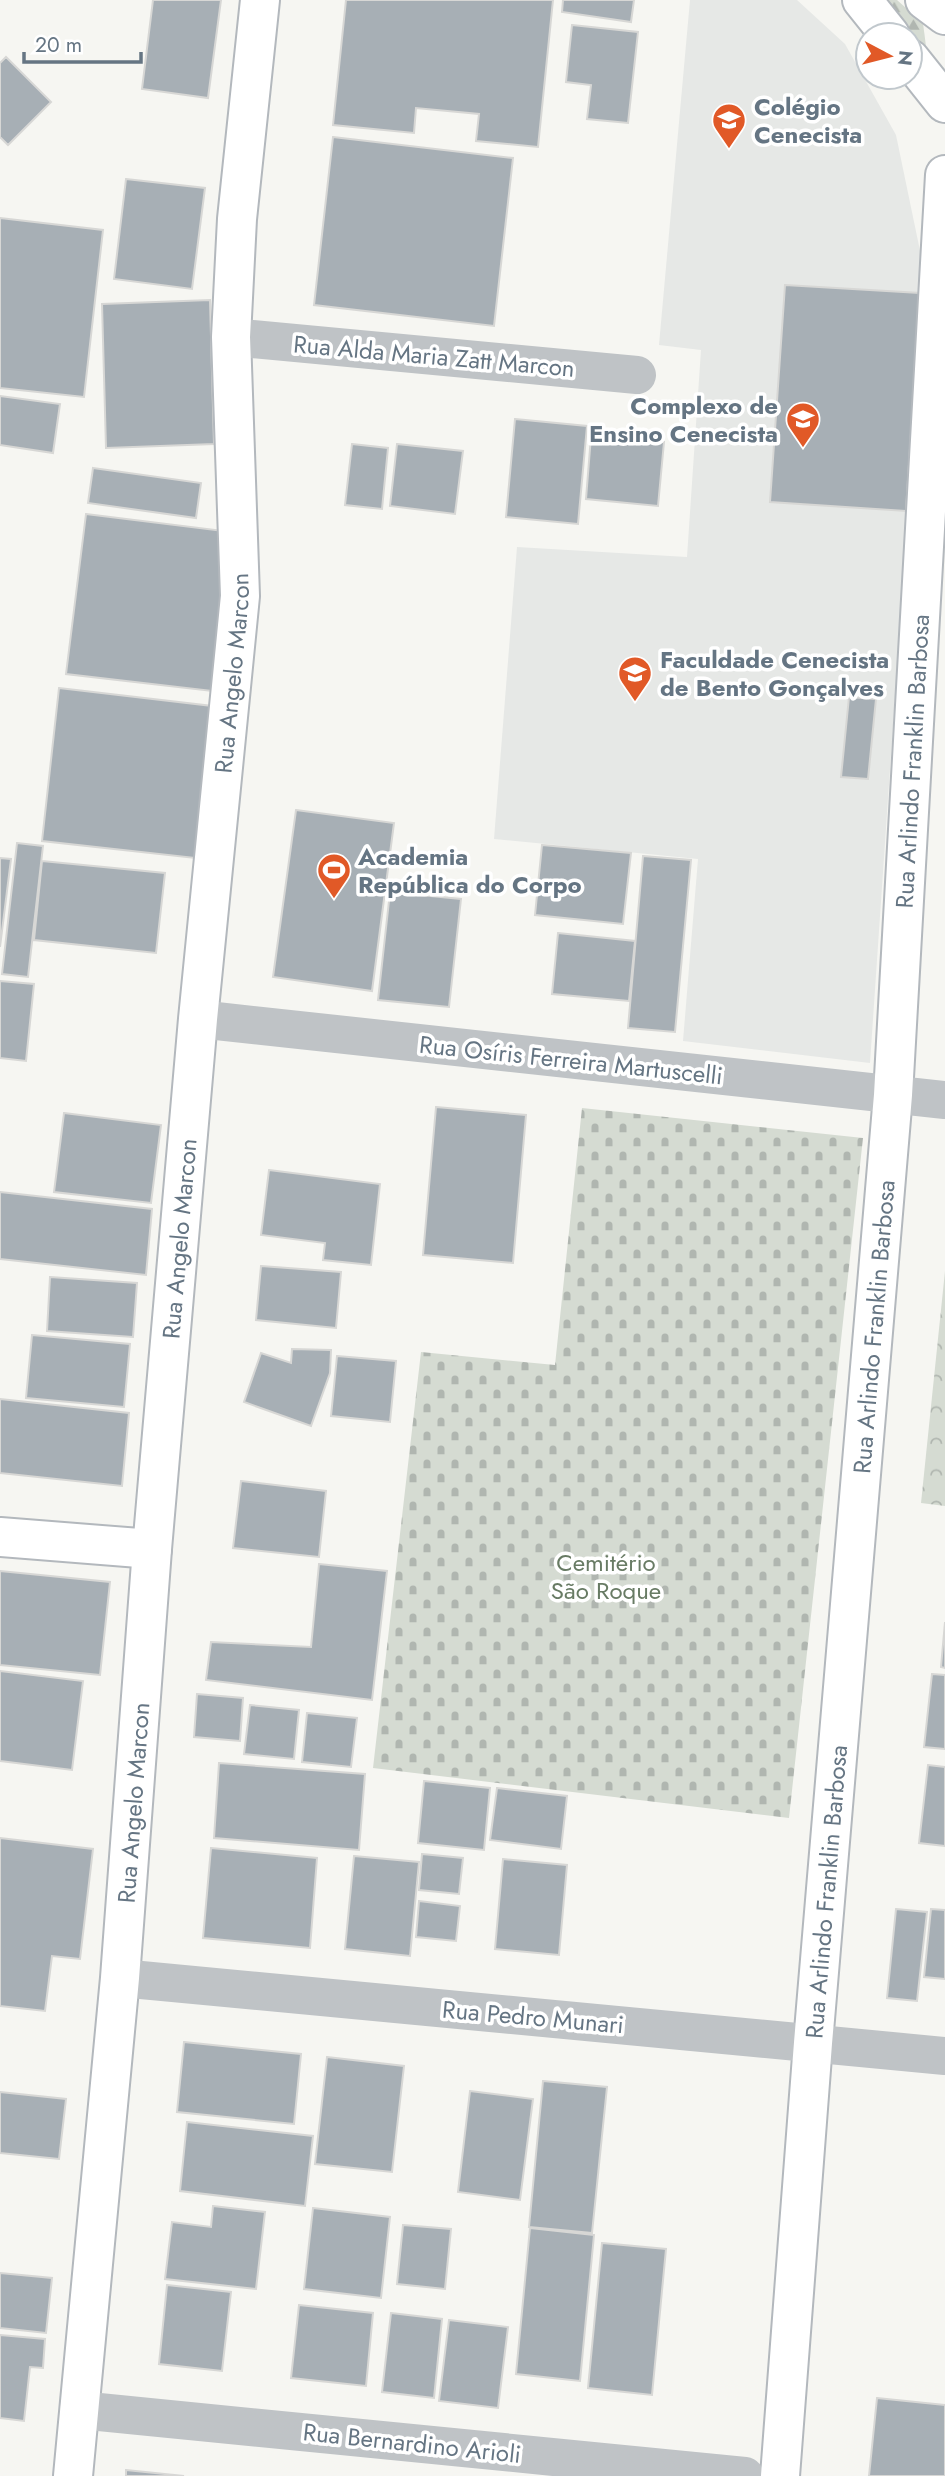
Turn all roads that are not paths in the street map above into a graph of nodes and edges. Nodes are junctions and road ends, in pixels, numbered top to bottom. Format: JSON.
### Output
{"nodes":[{"id":1,"x":260,"y":0,"type":"edge"},
{"id":2,"x":862,"y":0,"type":"edge"},
{"id":3,"x":925,"y":0,"type":"edge"},
{"id":4,"x":945,"y":15,"type":"edge"},
{"id":5,"x":879,"y":21,"type":"edge"},
{"id":6,"x":924,"y":77,"type":"edge"},
{"id":7,"x":945,"y":103,"type":"edge"},
{"id":8,"x":945,"y":175,"type":"edge"},
{"id":9,"x":232,"y":337,"type":"junction"},
{"id":10,"x":637,"y":374,"type":"dead end"},
{"id":11,"x":198,"y":1019,"type":"junction"},
{"id":12,"x":893,"y":1095,"type":"junction"},
{"id":13,"x":945,"y":1100,"type":"edge"},
{"id":14,"x":0,"y":1537,"type":"edge"},
{"id":15,"x":152,"y":1549,"type":"junction"},
{"id":16,"x":120,"y":1978,"type":"junction"},
{"id":17,"x":813,"y":2043,"type":"junction"},
{"id":18,"x":945,"y":2056,"type":"edge"},
{"id":19,"x":79,"y":2410,"type":"junction"},
{"id":20,"x":73,"y":2476,"type":"edge"},
{"id":21,"x":745,"y":2476,"type":"edge"},
{"id":22,"x":780,"y":2476,"type":"edge"}],
"edges":[{"from":1,"to":9,"type":"street","name":"Rua Angelo Marcon"},
{"from":2,"to":5,"type":"street"},
{"from":3,"to":4,"type":"street"},
{"from":6,"to":7,"type":"street"},
{"from":8,"to":12,"type":"street","name":"Rua Arlindo Franklin Barbosa"},
{"from":9,"to":10,"type":"street","name":"Rua Alda Maria Zatt Marcon"},
{"from":9,"to":11,"type":"street","name":"Rua Angelo Marcon"},
{"from":11,"to":12,"type":"street","name":"Rua Osíris Ferreira Martuscelli"},
{"from":11,"to":15,"type":"street","name":"Rua Angelo Marcon"},
{"from":12,"to":13,"type":"street","name":"Rua Osíris Ferreira Martuscelli"},
{"from":12,"to":17,"type":"street","name":"Rua Arlindo Franklin Barbosa"},
{"from":14,"to":15,"type":"street"},
{"from":15,"to":16,"type":"street","name":"Rua Angelo Marcon"},
{"from":16,"to":17,"type":"street","name":"Rua Pedro Munari"},
{"from":16,"to":19,"type":"street","name":"Rua Angelo Marcon"},
{"from":17,"to":18,"type":"street","name":"Rua Pedro Munari"},
{"from":17,"to":22,"type":"street","name":"Rua Arlindo Franklin Barbosa"},
{"from":19,"to":20,"type":"street","name":"Rua Angelo Marcon"},
{"from":19,"to":21,"type":"street","name":"Rua Bernardino Arioli"}]}
